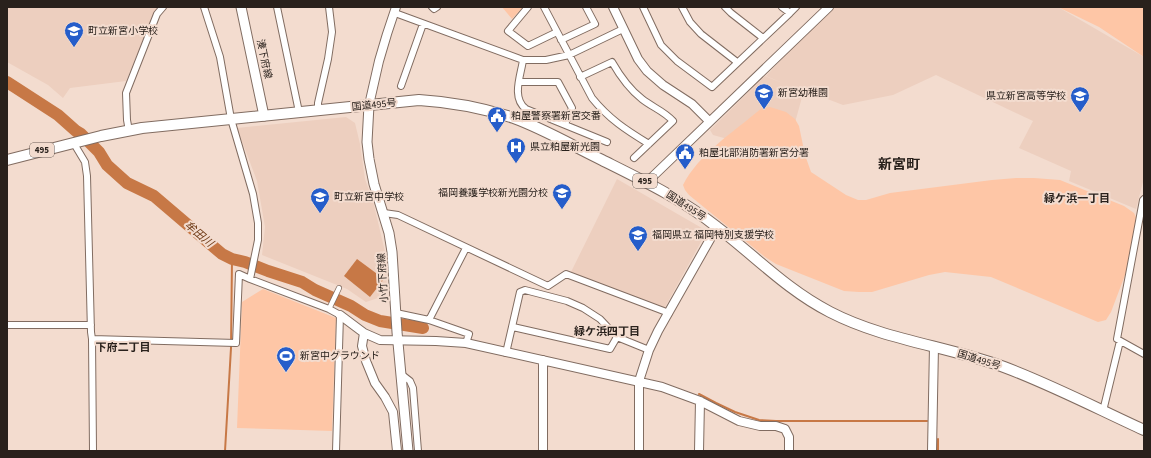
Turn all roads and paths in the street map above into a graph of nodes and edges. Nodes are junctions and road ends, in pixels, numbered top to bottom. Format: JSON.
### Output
{"nodes":[{"id":1,"x":163,"y":7,"type":"edge"},
{"id":2,"x":204,"y":7,"type":"edge"},
{"id":3,"x":241,"y":7,"type":"edge"},
{"id":4,"x":277,"y":7,"type":"edge"},
{"id":5,"x":329,"y":7,"type":"edge"},
{"id":6,"x":432,"y":7,"type":"edge"},
{"id":7,"x":437,"y":7,"type":"edge"},
{"id":8,"x":528,"y":7,"type":"edge"},
{"id":9,"x":544,"y":7,"type":"edge"},
{"id":10,"x":586,"y":7,"type":"edge"},
{"id":11,"x":613,"y":7,"type":"edge"},
{"id":12,"x":642,"y":7,"type":"edge"},
{"id":13,"x":682,"y":7,"type":"edge"},
{"id":14,"x":725,"y":7,"type":"edge"},
{"id":15,"x":782,"y":7,"type":"edge"},
{"id":16,"x":796,"y":7,"type":"edge"},
{"id":17,"x":829,"y":7,"type":"edge"},
{"id":18,"x":395,"y":10,"type":"edge"},
{"id":19,"x":790,"y":13,"type":"junction"},
{"id":20,"x":424,"y":24,"type":"junction"},
{"id":21,"x":623,"y":29,"type":"junction"},
{"id":22,"x":557,"y":32,"type":"junction"},
{"id":23,"x":763,"y":38,"type":"junction"},
{"id":24,"x":561,"y":40,"type":"junction"},
{"id":25,"x":569,"y":56,"type":"junction"},
{"id":26,"x":524,"y":60,"type":"junction"},
{"id":27,"x":737,"y":62,"type":"junction"},
{"id":28,"x":580,"y":77,"type":"junction"},
{"id":29,"x":520,"y":82,"type":"junction"},
{"id":30,"x":401,"y":86,"type":"dead end"},
{"id":31,"x":369,"y":105,"type":"junction"},
{"id":32,"x":318,"y":110,"type":"junction"},
{"id":33,"x":299,"y":112,"type":"junction"},
{"id":34,"x":264,"y":116,"type":"junction"},
{"id":35,"x":231,"y":119,"type":"junction"},
{"id":36,"x":709,"y":122,"type":"junction"},
{"id":37,"x":565,"y":124,"type":"junction"},
{"id":38,"x":129,"y":130,"type":"junction"},
{"id":39,"x":75,"y":142,"type":"junction"},
{"id":40,"x":607,"y":142,"type":"dead end"},
{"id":41,"x":649,"y":144,"type":"junction"},
{"id":42,"x":634,"y":158,"type":"dead end"},
{"id":43,"x":7,"y":160,"type":"edge"},
{"id":44,"x":647,"y":182,"type":"junction"},
{"id":45,"x":1144,"y":193,"type":"edge"},
{"id":46,"x":1143,"y":200,"type":"edge"},
{"id":47,"x":384,"y":213,"type":"junction"},
{"id":48,"x":717,"y":227,"type":"junction"},
{"id":49,"x":466,"y":248,"type":"junction"},
{"id":50,"x":250,"y":278,"type":"junction"},
{"id":51,"x":339,"y":288,"type":"dead end"},
{"id":52,"x":329,"y":309,"type":"junction"},
{"id":53,"x":669,"y":313,"type":"junction"},
{"id":54,"x":340,"y":315,"type":"junction"},
{"id":55,"x":396,"y":315,"type":"junction"},
{"id":56,"x":429,"y":320,"type":"junction"},
{"id":57,"x":7,"y":325,"type":"edge"},
{"id":58,"x":91,"y":325,"type":"junction"},
{"id":59,"x":513,"y":327,"type":"junction"},
{"id":60,"x":364,"y":333,"type":"junction"},
{"id":61,"x":397,"y":336,"type":"junction"},
{"id":62,"x":617,"y":337,"type":"junction"},
{"id":63,"x":92,"y":339,"type":"junction"},
{"id":64,"x":1120,"y":340,"type":"junction"},
{"id":65,"x":466,"y":343,"type":"junction"},
{"id":66,"x":934,"y":346,"type":"junction"},
{"id":67,"x":649,"y":350,"type":"junction"},
{"id":68,"x":506,"y":352,"type":"junction"},
{"id":69,"x":1144,"y":354,"type":"edge"},
{"id":70,"x":543,"y":360,"type":"junction"},
{"id":71,"x":401,"y":374,"type":"junction"},
{"id":72,"x":639,"y":381,"type":"junction"},
{"id":73,"x":700,"y":402,"type":"junction"},
{"id":74,"x":1103,"y":411,"type":"junction"},
{"id":75,"x":1144,"y":430,"type":"edge"},
{"id":76,"x":93,"y":451,"type":"edge"},
{"id":77,"x":336,"y":451,"type":"edge"},
{"id":78,"x":397,"y":451,"type":"edge"},
{"id":79,"x":408,"y":451,"type":"edge"},
{"id":80,"x":418,"y":451,"type":"edge"},
{"id":81,"x":543,"y":451,"type":"edge"},
{"id":82,"x":639,"y":451,"type":"edge"},
{"id":83,"x":699,"y":451,"type":"edge"},
{"id":84,"x":789,"y":451,"type":"edge"},
{"id":85,"x":932,"y":451,"type":"edge"}],
"edges":[{"from":1,"to":38,"type":"street"},
{"from":2,"to":35,"type":"street"},
{"from":3,"to":34,"type":"main road","name":"湊下府線"},
{"from":4,"to":33,"type":"street"},
{"from":5,"to":32,"type":"street"},
{"from":6,"to":7,"type":"street"},
{"from":8,"to":22,"type":"street"},
{"from":9,"to":22,"type":"street"},
{"from":10,"to":24,"type":"street"},
{"from":11,"to":21,"type":"street"},
{"from":12,"to":27,"type":"street"},
{"from":13,"to":27,"type":"street"},
{"from":14,"to":23,"type":"street"},
{"from":15,"to":19,"type":"street"},
{"from":16,"to":19,"type":"street"},
{"from":17,"to":36,"type":"street"},
{"from":18,"to":20,"type":"street"},
{"from":18,"to":31,"type":"street"},
{"from":19,"to":23,"type":"street"},
{"from":20,"to":26,"type":"street"},
{"from":20,"to":30,"type":"street"},
{"from":21,"to":25,"type":"street"},
{"from":21,"to":36,"type":"street"},
{"from":22,"to":24,"type":"street"},
{"from":23,"to":27,"type":"street"},
{"from":24,"to":25,"type":"street"},
{"from":25,"to":26,"type":"street"},
{"from":25,"to":28,"type":"street"},
{"from":26,"to":29,"type":"street"},
{"from":28,"to":41,"type":"street"},
{"from":28,"to":41,"type":"street"},
{"from":29,"to":37,"type":"street"},
{"from":29,"to":37,"type":"street"},
{"from":31,"to":32,"type":"highway","name":"国道495号","number":"495"},
{"from":31,"to":44,"type":"highway","name":"国道495号","number":"495"},
{"from":31,"to":47,"type":"main road","name":"小竹下府線"},
{"from":32,"to":33,"type":"highway","name":"国道495号","number":"495"},
{"from":33,"to":34,"type":"highway","name":"国道495号","number":"495"},
{"from":34,"to":35,"type":"highway","name":"国道495号","number":"495"},
{"from":35,"to":38,"type":"highway","name":"国道495号","number":"495"},
{"from":35,"to":50,"type":"street"},
{"from":36,"to":44,"type":"street"},
{"from":37,"to":40,"type":"street"},
{"from":38,"to":39,"type":"highway","name":"国道495号","number":"495"},
{"from":39,"to":43,"type":"highway","number":"495"},
{"from":39,"to":58,"type":"street"},
{"from":41,"to":42,"type":"street"},
{"from":44,"to":48,"type":"highway","name":"国道495号","number":"495"},
{"from":45,"to":46,"type":"street"},
{"from":46,"to":64,"type":"street"},
{"from":47,"to":49,"type":"street"},
{"from":47,"to":55,"type":"main road","name":"小竹下府線"},
{"from":48,"to":53,"type":"street"},
{"from":48,"to":66,"type":"highway","name":"国道495号","number":"495"},
{"from":49,"to":53,"type":"street"},
{"from":49,"to":56,"type":"street"},
{"from":50,"to":52,"type":"street"},
{"from":50,"to":63,"type":"street"},
{"from":51,"to":52,"type":"street"},
{"from":52,"to":54,"type":"street"},
{"from":53,"to":67,"type":"street"},
{"from":54,"to":60,"type":"street"},
{"from":54,"to":77,"type":"street"},
{"from":55,"to":56,"type":"street"},
{"from":55,"to":61,"type":"main road","name":"小竹下府線"},
{"from":56,"to":65,"type":"street"},
{"from":57,"to":58,"type":"street"},
{"from":58,"to":63,"type":"street"},
{"from":59,"to":62,"type":"street"},
{"from":59,"to":62,"type":"street"},
{"from":59,"to":68,"type":"street"},
{"from":60,"to":61,"type":"street"},
{"from":60,"to":78,"type":"street"},
{"from":61,"to":65,"type":"street"},
{"from":61,"to":71,"type":"main road","name":"小竹下府線"},
{"from":62,"to":67,"type":"street"},
{"from":63,"to":76,"type":"street"},
{"from":64,"to":69,"type":"street"},
{"from":64,"to":74,"type":"street"},
{"from":65,"to":68,"type":"street"},
{"from":66,"to":74,"type":"highway","name":"国道495号","number":"495"},
{"from":66,"to":85,"type":"street"},
{"from":67,"to":72,"type":"street"},
{"from":68,"to":70,"type":"street"},
{"from":70,"to":72,"type":"street"},
{"from":70,"to":81,"type":"street"},
{"from":71,"to":79,"type":"main road","name":"小竹下府線"},
{"from":71,"to":80,"type":"street"},
{"from":72,"to":73,"type":"street"},
{"from":72,"to":82,"type":"street"},
{"from":73,"to":83,"type":"street"},
{"from":73,"to":84,"type":"street"},
{"from":74,"to":75,"type":"highway","name":"国道495号","number":"495"}]}
